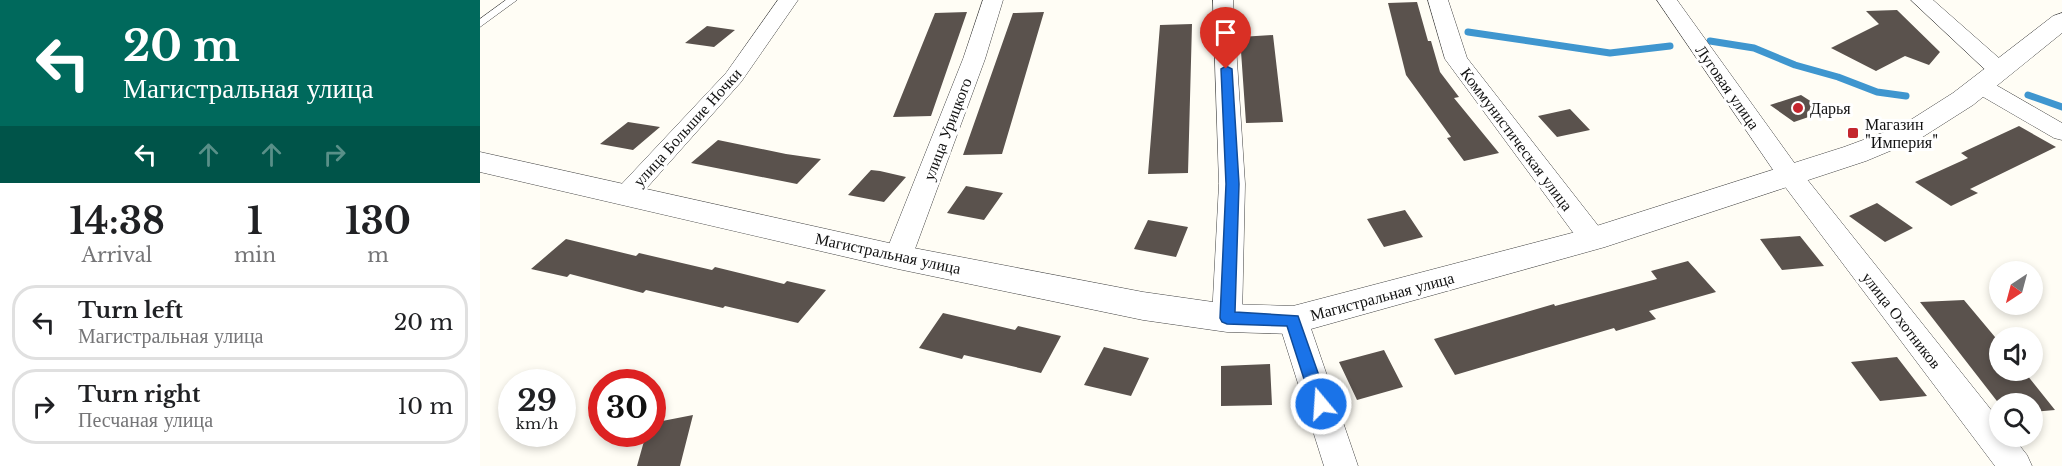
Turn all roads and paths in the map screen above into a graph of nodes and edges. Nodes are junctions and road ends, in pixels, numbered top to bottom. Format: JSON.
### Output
{"nodes":[{"id":1,"x":512,"y":0,"type":"edge"},
{"id":2,"x":788,"y":0,"type":"edge"},
{"id":3,"x":993,"y":0,"type":"edge"},
{"id":4,"x":1223,"y":0,"type":"edge"},
{"id":5,"x":1438,"y":0,"type":"edge"},
{"id":6,"x":1667,"y":0,"type":"edge"},
{"id":7,"x":1921,"y":0,"type":"edge"},
{"id":8,"x":2062,"y":21,"type":"edge"},
{"id":9,"x":480,"y":24,"type":"edge"},
{"id":10,"x":1991,"y":78,"type":"junction"},
{"id":11,"x":2062,"y":134,"type":"edge"},
{"id":12,"x":480,"y":162,"type":"edge"},
{"id":13,"x":1789,"y":174,"type":"junction"},
{"id":14,"x":627,"y":194,"type":"junction"},
{"id":15,"x":1593,"y":239,"type":"junction"},
{"id":16,"x":898,"y":257,"type":"junction"},
{"id":17,"x":1227,"y":318,"type":"junction"},
{"id":18,"x":1293,"y":320,"type":"junction"},
{"id":19,"x":1341,"y":466,"type":"edge"},
{"id":20,"x":2015,"y":466,"type":"edge"}],
"edges":[{"from":1,"to":9,"type":"lane"},
{"from":2,"to":14,"type":"street","name":"улица Большие Ночки"},
{"from":3,"to":16,"type":"street","name":"улица Урицкого"},
{"from":4,"to":17,"type":"street"},
{"from":5,"to":15,"type":"street","name":"Коммунистическая улица"},
{"from":6,"to":13,"type":"street","name":"Луговая улица"},
{"from":7,"to":10,"type":"street"},
{"from":8,"to":10,"type":"street","name":"Магистральная улица"},
{"from":10,"to":11,"type":"street"},
{"from":10,"to":13,"type":"street","name":"Магистральная улица"},
{"from":12,"to":14,"type":"street","name":"Магистральная улица"},
{"from":13,"to":15,"type":"street","name":"Магистральная улица"},
{"from":13,"to":20,"type":"street","name":"улица Охотников"},
{"from":14,"to":16,"type":"street","name":"Магистральная улица"},
{"from":15,"to":18,"type":"street","name":"Магистральная улица"},
{"from":16,"to":17,"type":"street","name":"Магистральная улица"},
{"from":17,"to":18,"type":"street","name":"Магистральная улица"},
{"from":18,"to":19,"type":"street"}]}
